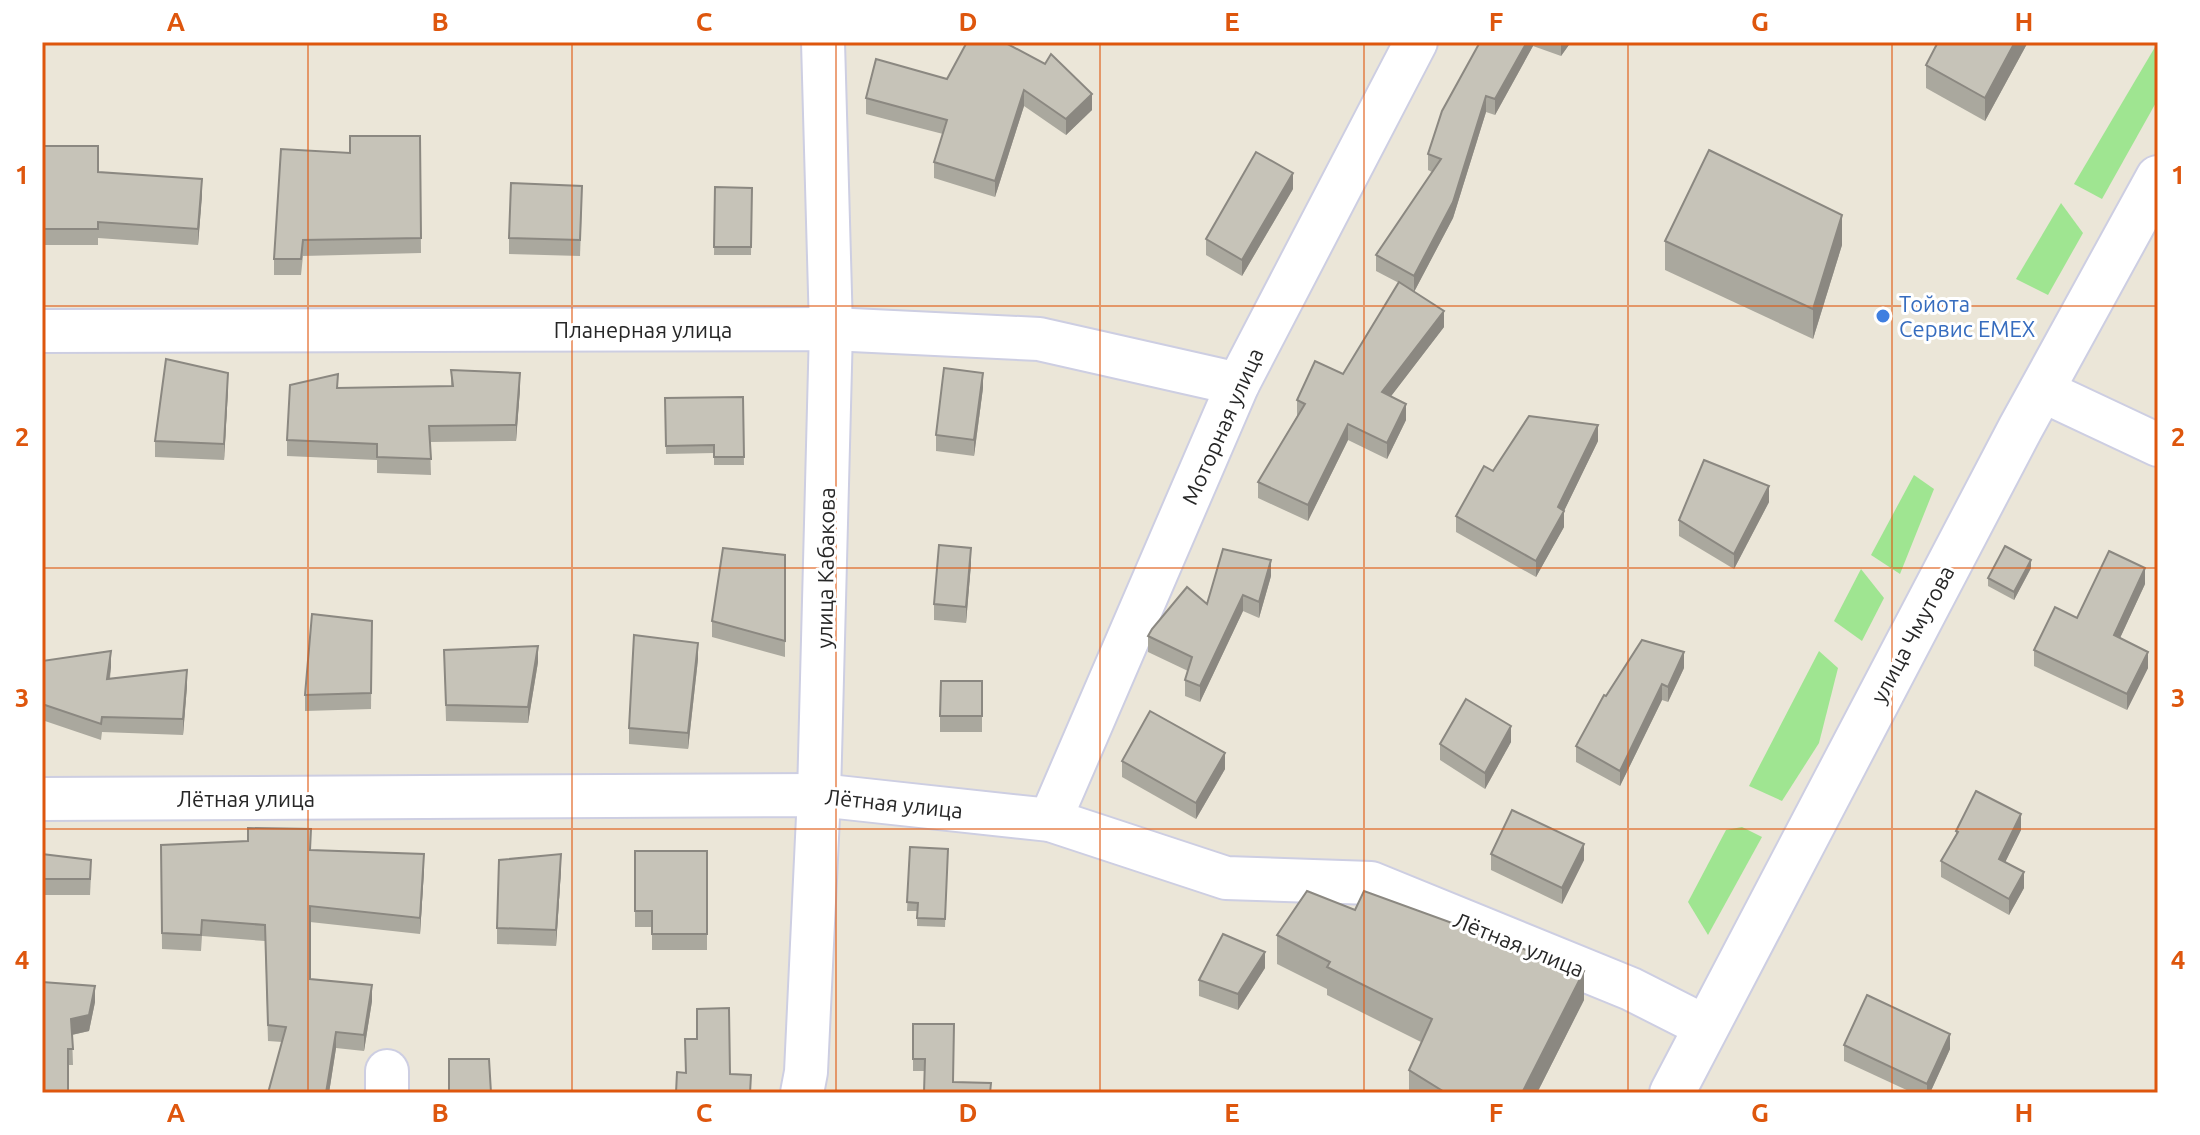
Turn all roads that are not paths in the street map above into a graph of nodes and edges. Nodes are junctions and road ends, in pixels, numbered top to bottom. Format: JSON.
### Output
{"nodes":[{"id":1,"x":823,"y":42,"type":"edge"},
{"id":2,"x":1416,"y":42,"type":"edge"},
{"id":3,"x":2158,"y":178,"type":"edge"},
{"id":4,"x":831,"y":329,"type":"junction"},
{"id":5,"x":42,"y":331,"type":"edge"},
{"id":6,"x":1238,"y":384,"type":"junction"},
{"id":7,"x":2041,"y":390,"type":"junction"},
{"id":8,"x":2158,"y":445,"type":"edge"},
{"id":9,"x":819,"y":795,"type":"junction"},
{"id":10,"x":42,"y":799,"type":"edge"},
{"id":11,"x":1050,"y":820,"type":"junction"},
{"id":12,"x":1706,"y":1027,"type":"junction"},
{"id":13,"x":802,"y":1093,"type":"edge"},
{"id":14,"x":1672,"y":1093,"type":"edge"}],
"edges":[{"from":1,"to":4,"type":"street","name":"улица Кабакова"},
{"from":2,"to":6,"type":"street","name":"Моторная улица"},
{"from":3,"to":7,"type":"main road","name":"улица Чмутова"},
{"from":4,"to":5,"type":"street","name":"Планерная улица"},
{"from":4,"to":6,"type":"street","name":"Планерная улица"},
{"from":4,"to":9,"type":"street","name":"улица Кабакова"},
{"from":6,"to":11,"type":"street","name":"Моторная улица"},
{"from":7,"to":8,"type":"street"},
{"from":7,"to":12,"type":"main road","name":"улица Чмутова"},
{"from":9,"to":10,"type":"street","name":"Лётная улица"},
{"from":9,"to":11,"type":"street","name":"Лётная улица"},
{"from":9,"to":13,"type":"street","name":"улица Кабакова"},
{"from":11,"to":12,"type":"street","name":"Лётная улица"},
{"from":12,"to":14,"type":"main road","name":"улица Чмутова"}]}
